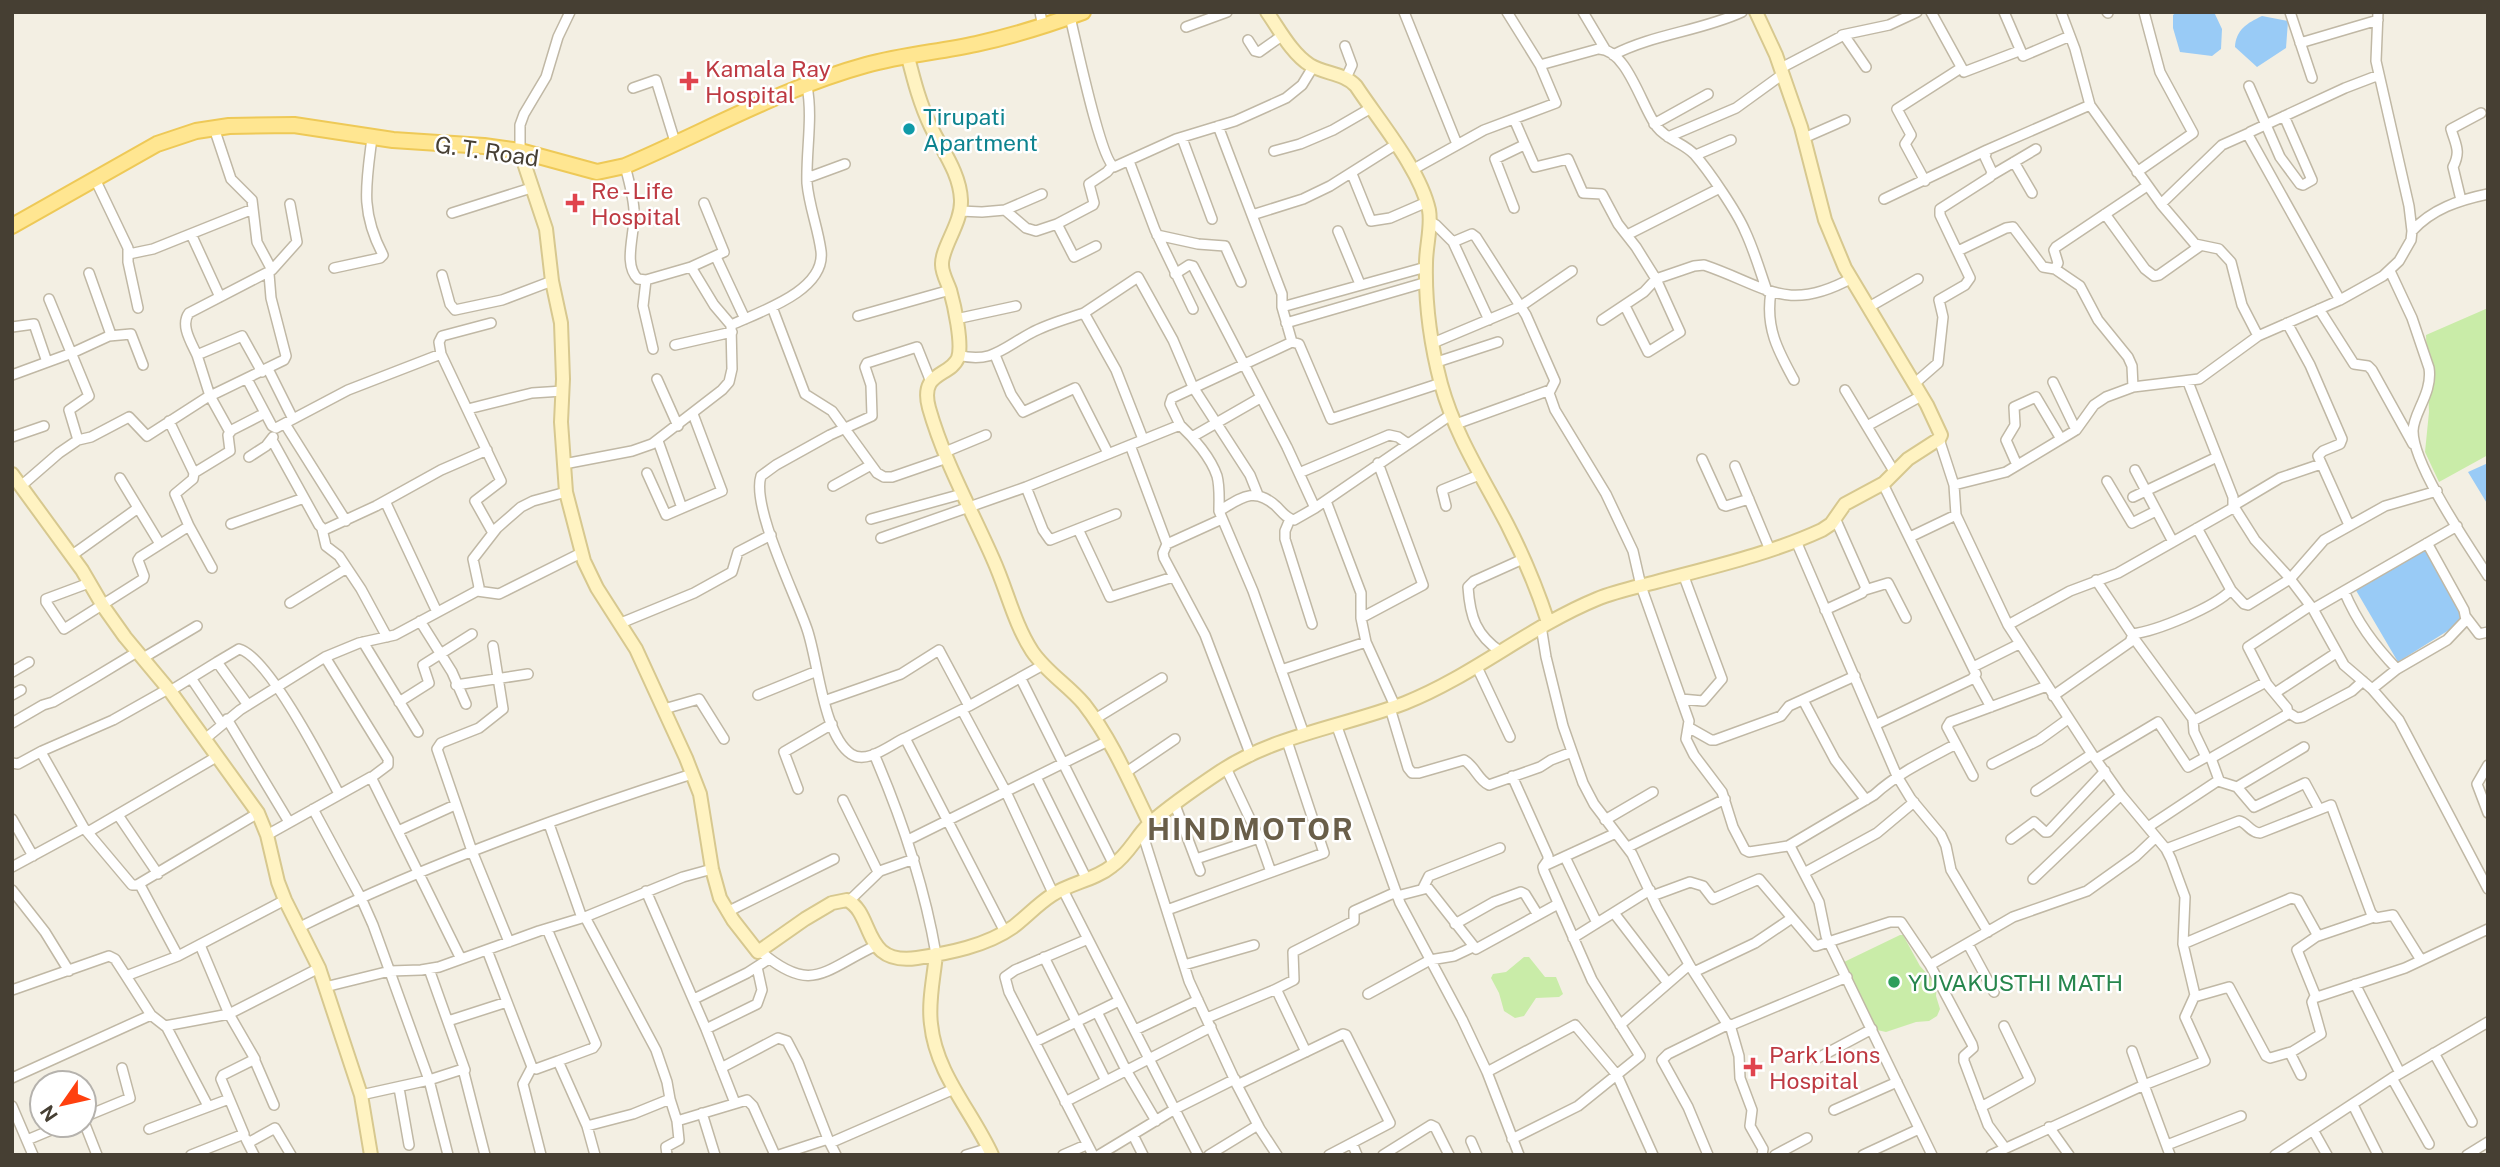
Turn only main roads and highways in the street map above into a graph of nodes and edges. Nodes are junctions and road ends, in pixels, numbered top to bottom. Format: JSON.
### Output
{"nodes":[{"id":1,"x":1076,"y":15,"type":"edge"},
{"id":2,"x":1041,"y":19,"type":"edge"},
{"id":3,"x":12,"y":226,"type":"edge"}],
"edges":[{"from":1,"to":2,"type":"main road","name":"G. T. Road"},
{"from":2,"to":3,"type":"main road","name":"G. T. Road"}]}
